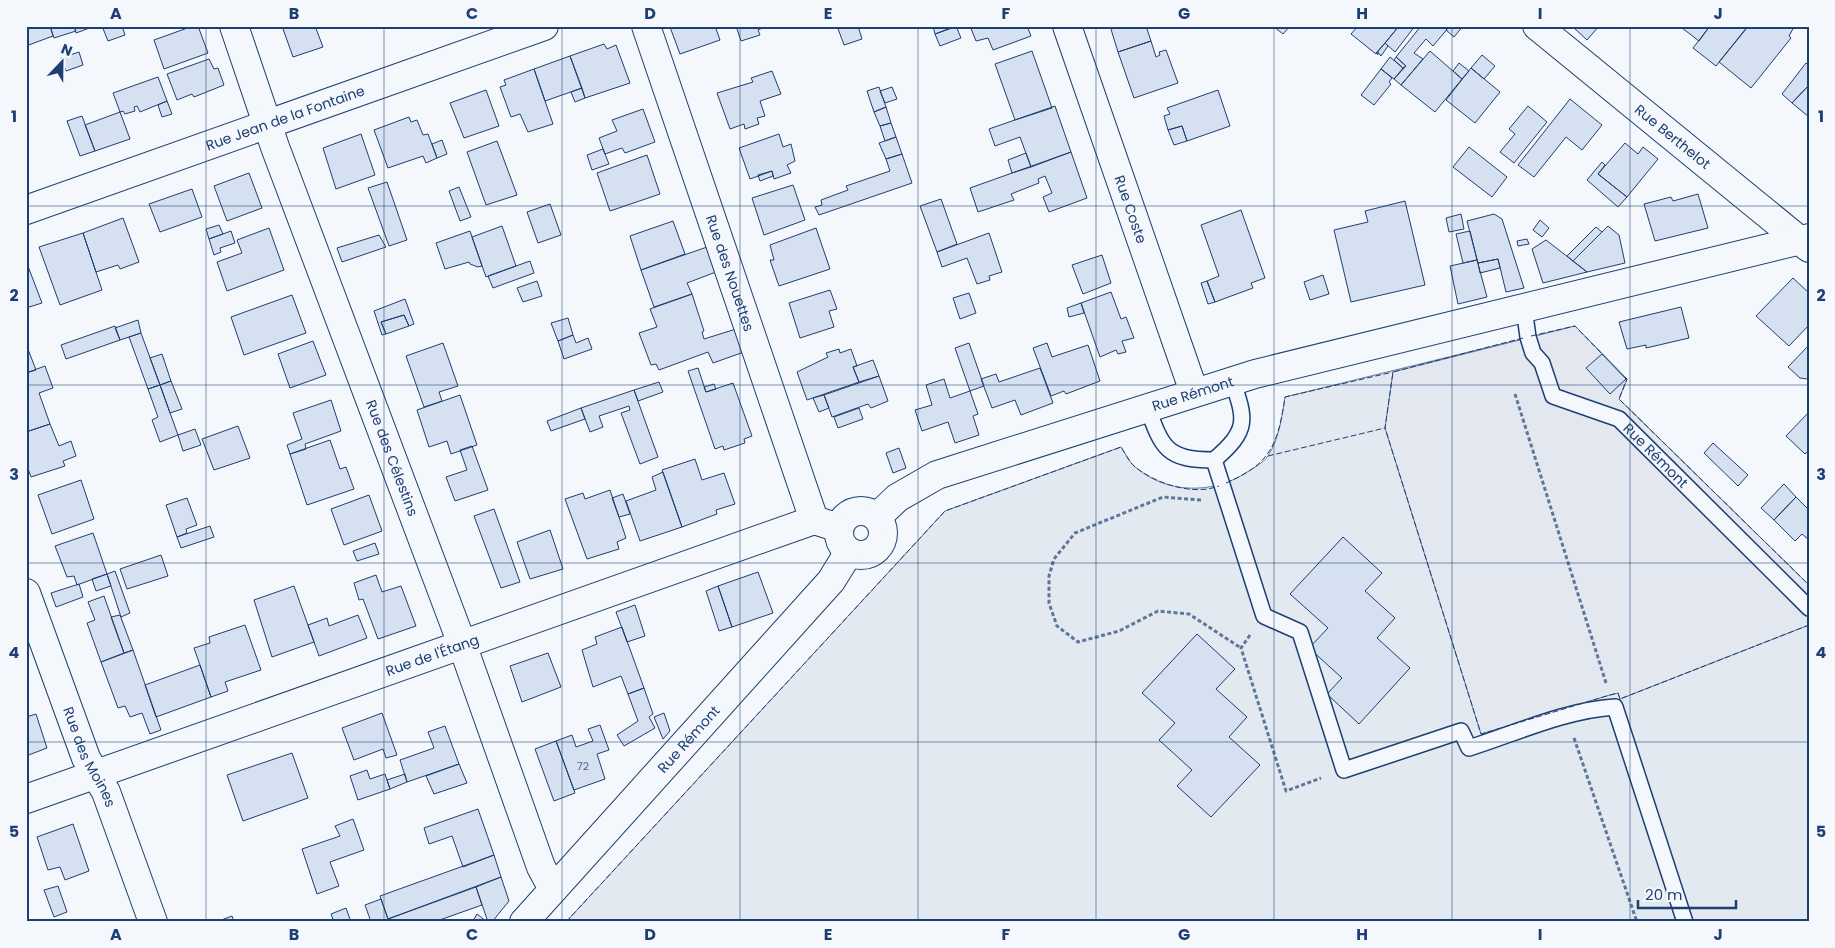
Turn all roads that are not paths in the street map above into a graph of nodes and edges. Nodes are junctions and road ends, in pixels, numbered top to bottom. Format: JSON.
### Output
{"nodes":[{"id":1,"x":234,"y":26,"type":"edge"},
{"id":2,"x":544,"y":26,"type":"edge"},
{"id":3,"x":646,"y":26,"type":"edge"},
{"id":4,"x":1067,"y":26,"type":"edge"},
{"id":5,"x":1537,"y":26,"type":"edge"},
{"id":6,"x":267,"y":125,"type":"junction"},
{"id":7,"x":26,"y":210,"type":"edge"},
{"id":8,"x":1806,"y":242,"type":"edge"},
{"id":9,"x":1524,"y":308,"type":"junction"},
{"id":10,"x":1232,"y":380,"type":"junction"},
{"id":11,"x":1194,"y":392,"type":"junction"},
{"id":12,"x":1147,"y":406,"type":"junction"},
{"id":13,"x":1214,"y":460,"type":"junction"},
{"id":14,"x":877,"y":518,"type":"junction"},
{"id":15,"x":814,"y":520,"type":"junction"},
{"id":16,"x":844,"y":540,"type":"junction"},
{"id":17,"x":26,"y":593,"type":"edge"},
{"id":18,"x":1809,"y":608,"type":"edge"},
{"id":19,"x":462,"y":644,"type":"junction"},
{"id":20,"x":96,"y":774,"type":"junction"},
{"id":21,"x":26,"y":799,"type":"edge"},
{"id":22,"x":553,"y":890,"type":"junction"},
{"id":23,"x":152,"y":922,"type":"edge"},
{"id":24,"x":524,"y":922,"type":"edge"},
{"id":25,"x":1685,"y":922,"type":"edge"}],
"edges":[{"from":1,"to":6,"type":"street","name":"Rue des Célestins"},
{"from":2,"to":6,"type":"street","name":"Rue Jean de la Fontaine"},
{"from":3,"to":15,"type":"street","name":"Rue des Nouettes"},
{"from":4,"to":11,"type":"street","name":"Rue Coste"},
{"from":5,"to":8,"type":"street","name":"Rue Berthelot"},
{"from":6,"to":7,"type":"street","name":"Rue Jean de la Fontaine"},
{"from":6,"to":19,"type":"street","name":"Rue des Célestins"},
{"from":8,"to":9,"type":"street","name":"Rue Rémont"},
{"from":9,"to":10,"type":"street","name":"Rue Rémont"},
{"from":9,"to":18,"type":"lane","name":"Rue Rémont"},
{"from":10,"to":11,"type":"street","name":"Rue Rémont"},
{"from":10,"to":13,"type":"lane"},
{"from":11,"to":12,"type":"street","name":"Rue Rémont"},
{"from":12,"to":13,"type":"lane"},
{"from":12,"to":14,"type":"street","name":"Rue Rémont"},
{"from":13,"to":25,"type":"lane"},
{"from":14,"to":16,"type":"street","name":"Rue Rémont"},
{"from":14,"to":16,"type":"street"},
{"from":15,"to":16,"type":"street"},
{"from":15,"to":19,"type":"street","name":"Rue de l'Étang"},
{"from":16,"to":22,"type":"street","name":"Rue Rémont"},
{"from":17,"to":20,"type":"street","name":"Rue des Moines"},
{"from":19,"to":20,"type":"street","name":"Rue de l'Étang"},
{"from":19,"to":22,"type":"street","name":"Rue des Célestins"},
{"from":20,"to":21,"type":"street","name":"Rue de l'Étang"},
{"from":20,"to":23,"type":"street","name":"Rue des Moines"},
{"from":22,"to":24,"type":"street","name":"Rue Rémont"}]}
